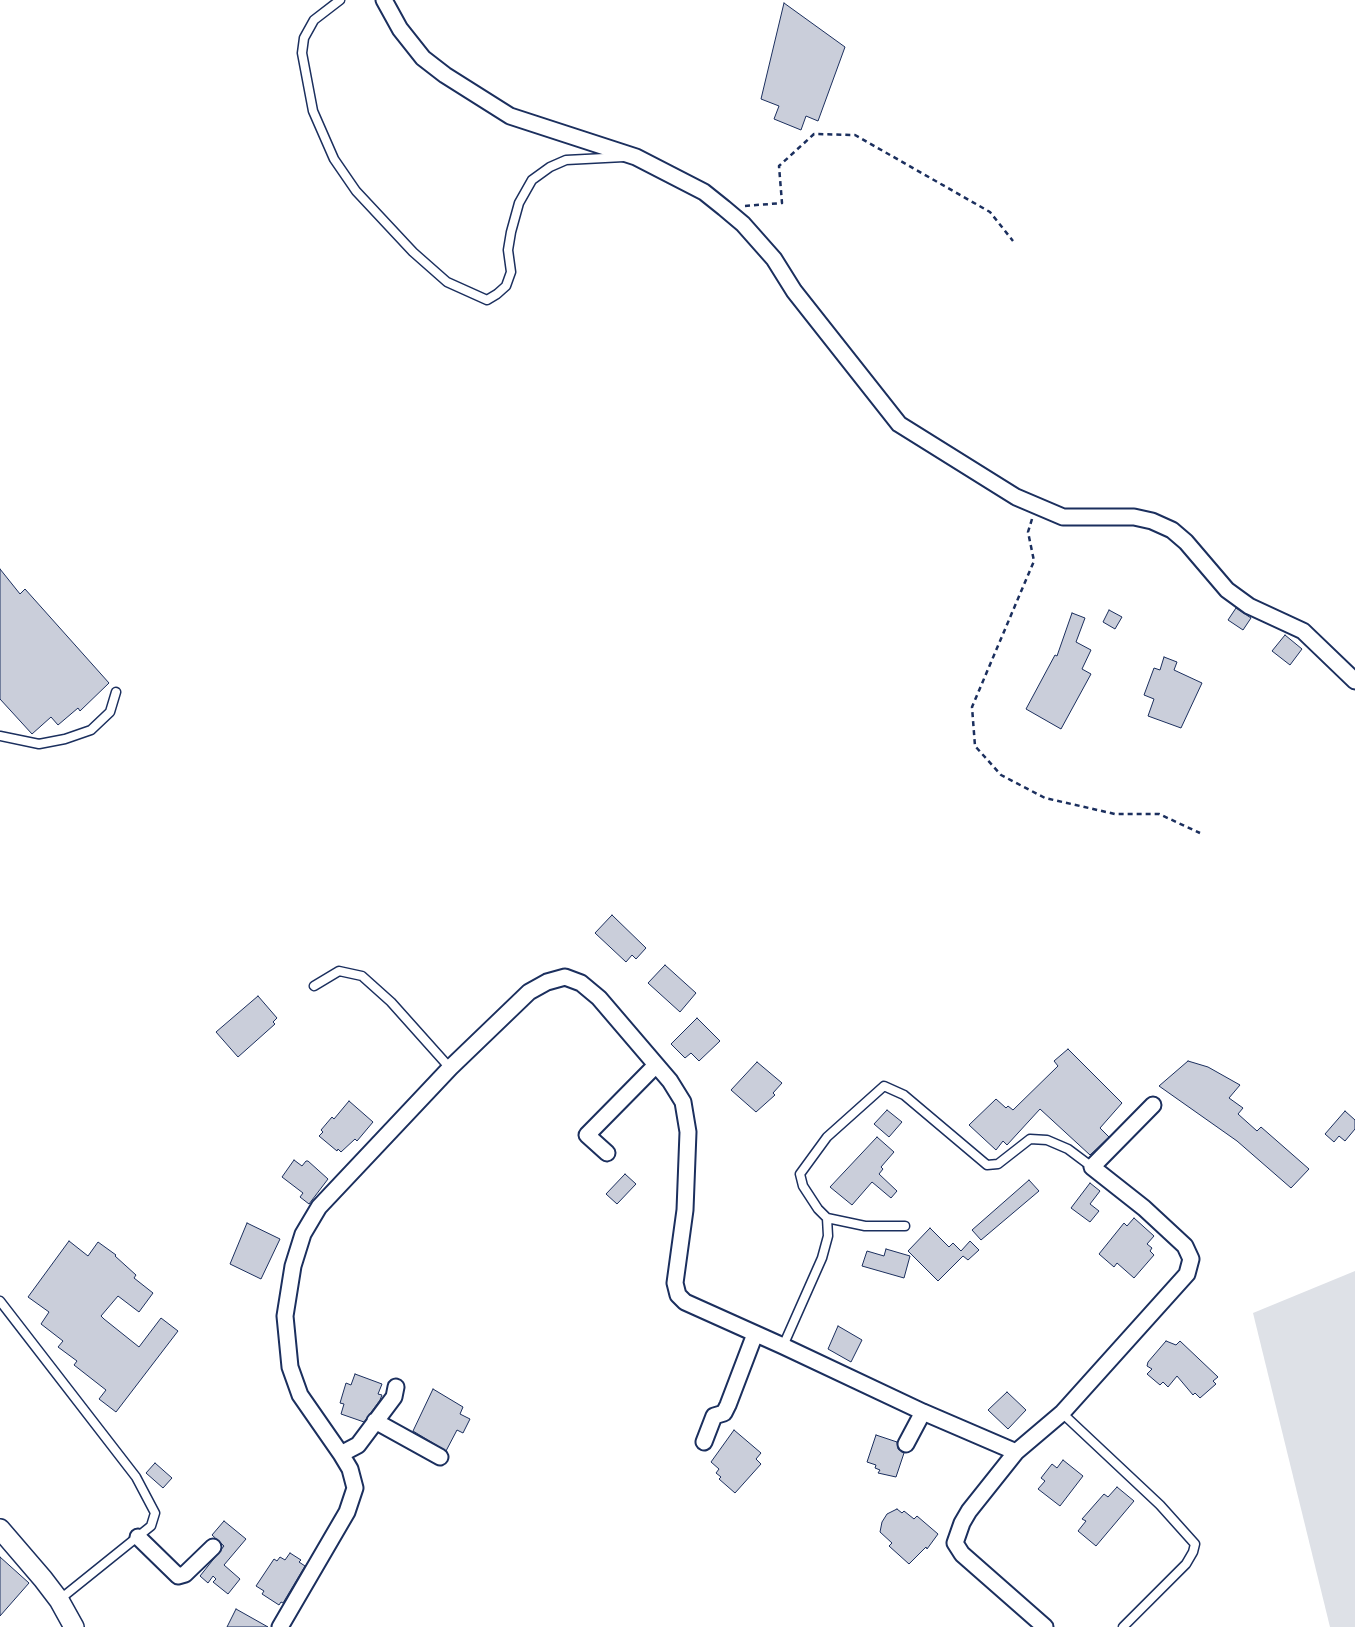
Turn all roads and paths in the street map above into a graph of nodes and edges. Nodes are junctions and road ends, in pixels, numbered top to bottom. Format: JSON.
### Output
{"nodes":[{"id":1,"x":340,"y":0,"type":"edge"},
{"id":2,"x":384,"y":0,"type":"edge"},
{"id":3,"x":636,"y":157,"type":"junction"},
{"id":4,"x":724,"y":208,"type":"junction"},
{"id":5,"x":1013,"y":241,"type":"dead end"},
{"id":6,"x":1037,"y":506,"type":"junction"},
{"id":7,"x":1355,"y":681,"type":"edge"},
{"id":8,"x":116,"y":692,"type":"dead end"},
{"id":9,"x":0,"y":736,"type":"edge"},
{"id":10,"x":1200,"y":833,"type":"dead end"},
{"id":11,"x":314,"y":986,"type":"dead end"},
{"id":12,"x":656,"y":1065,"type":"junction"},
{"id":13,"x":450,"y":1068,"type":"junction"},
{"id":14,"x":1153,"y":1105,"type":"dead end"},
{"id":15,"x":607,"y":1153,"type":"dead end"},
{"id":16,"x":1092,"y":1167,"type":"junction"},
{"id":17,"x":827,"y":1218,"type":"junction"},
{"id":18,"x":905,"y":1226,"type":"dead end"},
{"id":19,"x":0,"y":1301,"type":"edge"},
{"id":20,"x":755,"y":1334,"type":"junction"},
{"id":21,"x":783,"y":1346,"type":"junction"},
{"id":22,"x":396,"y":1387,"type":"dead end"},
{"id":23,"x":923,"y":1412,"type":"junction"},
{"id":24,"x":1062,"y":1414,"type":"junction"},
{"id":25,"x":375,"y":1421,"type":"junction"},
{"id":26,"x":704,"y":1442,"type":"dead end"},
{"id":27,"x":906,"y":1444,"type":"dead end"},
{"id":28,"x":1016,"y":1452,"type":"junction"},
{"id":29,"x":341,"y":1454,"type":"junction"},
{"id":30,"x":440,"y":1457,"type":"dead end"},
{"id":31,"x":0,"y":1529,"type":"edge"},
{"id":32,"x":138,"y":1537,"type":"junction"},
{"id":33,"x":213,"y":1547,"type":"dead end"},
{"id":34,"x":59,"y":1600,"type":"junction"},
{"id":35,"x":74,"y":1627,"type":"edge"},
{"id":36,"x":280,"y":1627,"type":"edge"},
{"id":37,"x":1045,"y":1627,"type":"edge"},
{"id":38,"x":1123,"y":1627,"type":"edge"}],
"edges":[{"from":1,"to":3,"type":"lane"},
{"from":2,"to":3,"type":"street"},
{"from":3,"to":4,"type":"street"},
{"from":4,"to":5,"type":"path"},
{"from":4,"to":6,"type":"street"},
{"from":6,"to":7,"type":"street"},
{"from":6,"to":10,"type":"path"},
{"from":8,"to":9,"type":"lane"},
{"from":11,"to":13,"type":"lane"},
{"from":12,"to":13,"type":"street"},
{"from":12,"to":15,"type":"street"},
{"from":12,"to":20,"type":"street"},
{"from":13,"to":29,"type":"street"},
{"from":14,"to":16,"type":"street"},
{"from":16,"to":17,"type":"lane"},
{"from":16,"to":24,"type":"street"},
{"from":17,"to":18,"type":"lane"},
{"from":17,"to":21,"type":"lane"},
{"from":19,"to":32,"type":"lane"},
{"from":20,"to":21,"type":"street"},
{"from":20,"to":26,"type":"street"},
{"from":21,"to":23,"type":"street"},
{"from":22,"to":25,"type":"street"},
{"from":23,"to":27,"type":"street"},
{"from":23,"to":28,"type":"street"},
{"from":24,"to":28,"type":"street"},
{"from":24,"to":38,"type":"lane"},
{"from":25,"to":29,"type":"street"},
{"from":25,"to":30,"type":"street"},
{"from":28,"to":37,"type":"street"},
{"from":29,"to":36,"type":"street"},
{"from":31,"to":34,"type":"street"},
{"from":32,"to":33,"type":"street"},
{"from":32,"to":34,"type":"lane"},
{"from":34,"to":35,"type":"street"}]}
